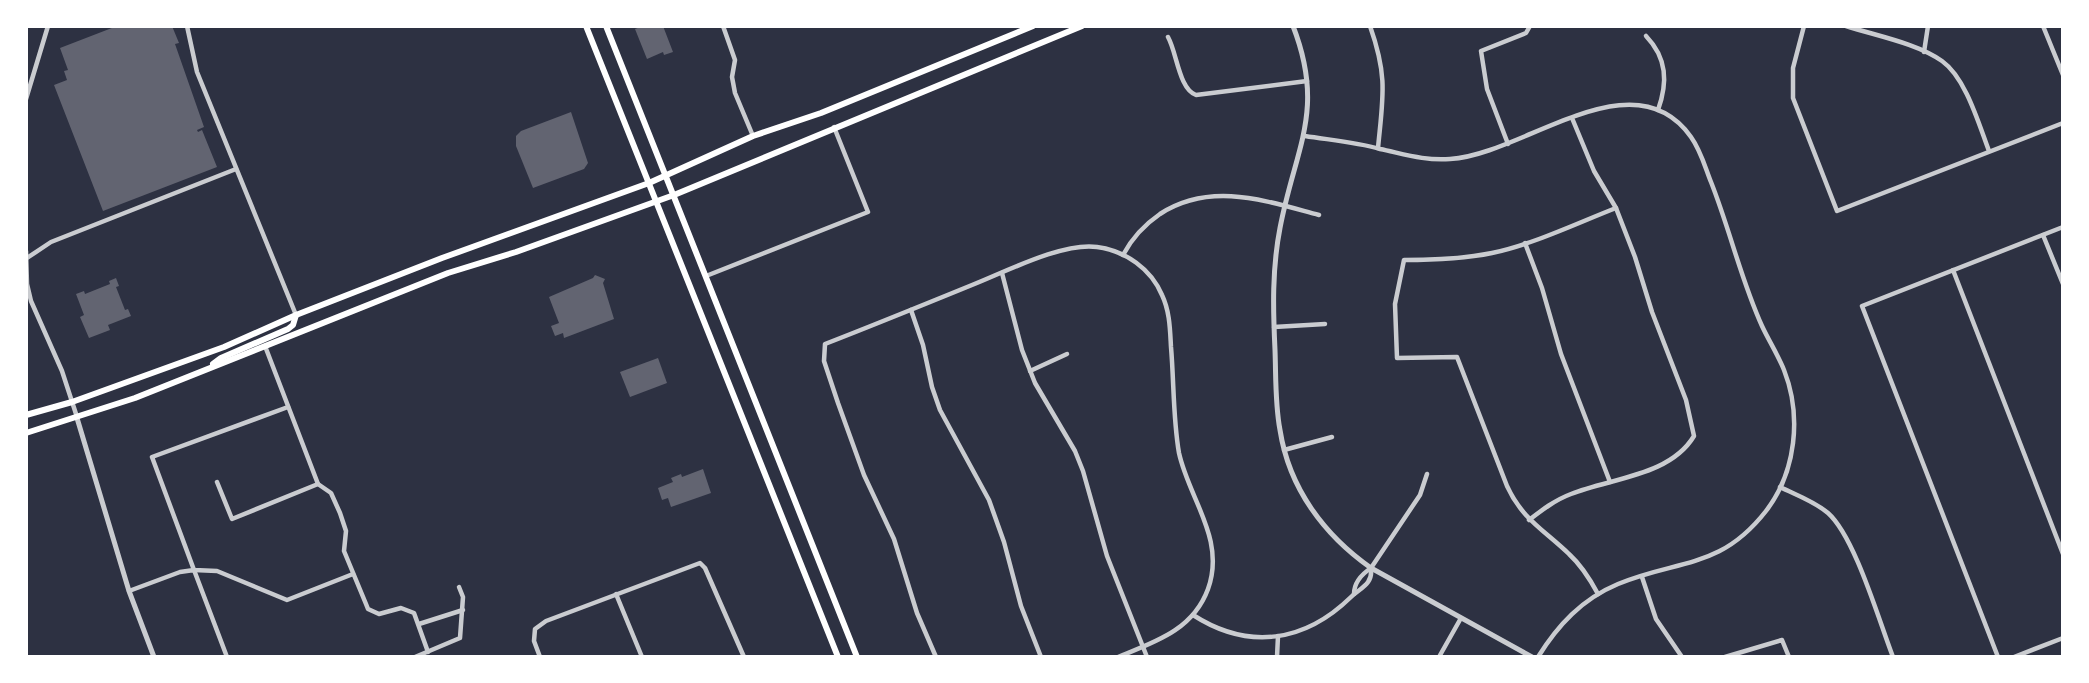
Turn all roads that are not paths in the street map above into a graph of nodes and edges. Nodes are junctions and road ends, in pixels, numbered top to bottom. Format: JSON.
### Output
{"nodes":[{"id":1,"x":48,"y":26,"type":"edge"},
{"id":2,"x":187,"y":26,"type":"edge"},
{"id":3,"x":586,"y":26,"type":"edge"},
{"id":4,"x":606,"y":26,"type":"edge"},
{"id":5,"x":723,"y":26,"type":"edge"},
{"id":6,"x":1033,"y":26,"type":"edge"},
{"id":7,"x":1082,"y":26,"type":"edge"},
{"id":8,"x":1293,"y":26,"type":"edge"},
{"id":9,"x":1370,"y":26,"type":"edge"},
{"id":10,"x":1530,"y":26,"type":"edge"},
{"id":11,"x":1804,"y":26,"type":"edge"},
{"id":12,"x":1846,"y":26,"type":"edge"},
{"id":13,"x":1928,"y":26,"type":"edge"},
{"id":14,"x":2043,"y":26,"type":"edge"},
{"id":15,"x":1646,"y":36,"type":"dead end"},
{"id":16,"x":1168,"y":37,"type":"dead end"},
{"id":17,"x":1924,"y":52,"type":"junction"},
{"id":18,"x":2063,"y":75,"type":"edge"},
{"id":19,"x":1308,"y":80,"type":"junction"},
{"id":20,"x":26,"y":99,"type":"edge"},
{"id":21,"x":1658,"y":110,"type":"junction"},
{"id":22,"x":1572,"y":118,"type":"junction"},
{"id":23,"x":2063,"y":122,"type":"edge"},
{"id":24,"x":834,"y":127,"type":"junction"},
{"id":25,"x":753,"y":136,"type":"junction"},
{"id":26,"x":1305,"y":136,"type":"junction"},
{"id":27,"x":1508,"y":144,"type":"junction"},
{"id":28,"x":1378,"y":148,"type":"junction"},
{"id":29,"x":1989,"y":151,"type":"junction"},
{"id":30,"x":236,"y":169,"type":"junction"},
{"id":31,"x":667,"y":175,"type":"junction"},
{"id":32,"x":649,"y":183,"type":"junction"},
{"id":33,"x":674,"y":195,"type":"junction"},
{"id":34,"x":656,"y":201,"type":"junction"},
{"id":35,"x":1285,"y":206,"type":"junction"},
{"id":36,"x":1616,"y":208,"type":"junction"},
{"id":37,"x":1319,"y":215,"type":"dead end"},
{"id":38,"x":2063,"y":227,"type":"edge"},
{"id":39,"x":2043,"y":235,"type":"junction"},
{"id":40,"x":1525,"y":243,"type":"junction"},
{"id":41,"x":26,"y":251,"type":"edge"},
{"id":42,"x":1123,"y":255,"type":"junction"},
{"id":43,"x":27,"y":258,"type":"edge"},
{"id":44,"x":1953,"y":270,"type":"junction"},
{"id":45,"x":1002,"y":273,"type":"junction"},
{"id":46,"x":706,"y":276,"type":"junction"},
{"id":47,"x":2063,"y":284,"type":"edge"},
{"id":48,"x":911,"y":310,"type":"junction"},
{"id":49,"x":296,"y":316,"type":"junction"},
{"id":50,"x":1325,"y":324,"type":"dead end"},
{"id":51,"x":1274,"y":327,"type":"junction"},
{"id":52,"x":265,"y":346,"type":"junction"},
{"id":53,"x":1067,"y":354,"type":"dead end"},
{"id":54,"x":206,"y":370,"type":"junction"},
{"id":55,"x":1030,"y":371,"type":"junction"},
{"id":56,"x":72,"y":402,"type":"junction"},
{"id":57,"x":288,"y":407,"type":"junction"},
{"id":58,"x":26,"y":415,"type":"edge"},
{"id":59,"x":77,"y":418,"type":"junction"},
{"id":60,"x":26,"y":433,"type":"edge"},
{"id":61,"x":1332,"y":437,"type":"dead end"},
{"id":62,"x":1284,"y":450,"type":"junction"},
{"id":63,"x":1427,"y":474,"type":"dead end"},
{"id":64,"x":217,"y":482,"type":"dead end"},
{"id":65,"x":1610,"y":482,"type":"junction"},
{"id":66,"x":318,"y":484,"type":"junction"},
{"id":67,"x":1780,"y":487,"type":"junction"},
{"id":68,"x":1529,"y":520,"type":"junction"},
{"id":69,"x":2063,"y":554,"type":"edge"},
{"id":70,"x":1371,"y":568,"type":"junction"},
{"id":71,"x":194,"y":570,"type":"junction"},
{"id":72,"x":354,"y":574,"type":"junction"},
{"id":73,"x":1642,"y":576,"type":"junction"},
{"id":74,"x":459,"y":587,"type":"dead end"},
{"id":75,"x":129,"y":591,"type":"junction"},
{"id":76,"x":616,"y":594,"type":"junction"},
{"id":77,"x":1354,"y":594,"type":"junction"},
{"id":78,"x":1598,"y":594,"type":"junction"},
{"id":79,"x":463,"y":610,"type":"junction"},
{"id":80,"x":1193,"y":615,"type":"junction"},
{"id":81,"x":1461,"y":618,"type":"junction"},
{"id":82,"x":419,"y":624,"type":"junction"},
{"id":83,"x":1278,"y":636,"type":"junction"},
{"id":84,"x":2063,"y":638,"type":"edge"},
{"id":85,"x":1143,"y":647,"type":"junction"},
{"id":86,"x":428,"y":652,"type":"junction"},
{"id":87,"x":154,"y":657,"type":"edge"},
{"id":88,"x":227,"y":657,"type":"edge"},
{"id":89,"x":415,"y":657,"type":"edge"},
{"id":90,"x":540,"y":657,"type":"edge"},
{"id":91,"x":642,"y":657,"type":"edge"},
{"id":92,"x":744,"y":657,"type":"edge"},
{"id":93,"x":838,"y":657,"type":"edge"},
{"id":94,"x":857,"y":657,"type":"edge"},
{"id":95,"x":936,"y":657,"type":"edge"},
{"id":96,"x":1041,"y":657,"type":"edge"},
{"id":97,"x":1118,"y":657,"type":"edge"},
{"id":98,"x":1147,"y":657,"type":"edge"},
{"id":99,"x":1277,"y":657,"type":"edge"},
{"id":100,"x":1439,"y":657,"type":"edge"},
{"id":101,"x":1532,"y":657,"type":"edge"},
{"id":102,"x":1538,"y":657,"type":"edge"},
{"id":103,"x":1682,"y":657,"type":"edge"},
{"id":104,"x":1725,"y":657,"type":"edge"},
{"id":105,"x":1788,"y":657,"type":"edge"},
{"id":106,"x":1893,"y":657,"type":"edge"},
{"id":107,"x":1998,"y":657,"type":"edge"},
{"id":108,"x":2014,"y":657,"type":"edge"}],
"edges":[{"from":1,"to":20,"type":"street"},
{"from":2,"to":30,"type":"street"},
{"from":3,"to":32,"type":"main road"},
{"from":4,"to":31,"type":"main road"},
{"from":5,"to":25,"type":"street"},
{"from":6,"to":25,"type":"main road"},
{"from":7,"to":24,"type":"main road"},
{"from":8,"to":19,"type":"street"},
{"from":9,"to":28,"type":"street"},
{"from":10,"to":27,"type":"street"},
{"from":11,"to":29,"type":"street"},
{"from":12,"to":17,"type":"street"},
{"from":13,"to":17,"type":"street"},
{"from":14,"to":18,"type":"street"},
{"from":15,"to":21,"type":"street"},
{"from":16,"to":19,"type":"street"},
{"from":17,"to":29,"type":"street"},
{"from":19,"to":26,"type":"street"},
{"from":21,"to":22,"type":"street"},
{"from":21,"to":67,"type":"street"},
{"from":22,"to":27,"type":"street"},
{"from":22,"to":36,"type":"street"},
{"from":23,"to":29,"type":"street"},
{"from":24,"to":33,"type":"main road"},
{"from":24,"to":46,"type":"street"},
{"from":25,"to":31,"type":"main road"},
{"from":26,"to":28,"type":"street"},
{"from":26,"to":35,"type":"street"},
{"from":27,"to":28,"type":"street"},
{"from":30,"to":43,"type":"street"},
{"from":30,"to":49,"type":"street"},
{"from":31,"to":32,"type":"main road"},
{"from":31,"to":33,"type":"main road"},
{"from":32,"to":34,"type":"main road"},
{"from":32,"to":49,"type":"main road"},
{"from":33,"to":34,"type":"main road"},
{"from":33,"to":46,"type":"main road"},
{"from":34,"to":52,"type":"main road"},
{"from":34,"to":93,"type":"main road"},
{"from":35,"to":37,"type":"street"},
{"from":35,"to":42,"type":"street"},
{"from":35,"to":51,"type":"street"},
{"from":36,"to":40,"type":"street"},
{"from":36,"to":65,"type":"street"},
{"from":38,"to":39,"type":"street"},
{"from":39,"to":44,"type":"street"},
{"from":39,"to":47,"type":"street"},
{"from":40,"to":65,"type":"street"},
{"from":40,"to":68,"type":"street"},
{"from":41,"to":43,"type":"street"},
{"from":42,"to":45,"type":"street"},
{"from":42,"to":80,"type":"street"},
{"from":43,"to":56,"type":"street"},
{"from":44,"to":69,"type":"street"},
{"from":44,"to":107,"type":"street"},
{"from":45,"to":48,"type":"street"},
{"from":45,"to":55,"type":"street"},
{"from":46,"to":94,"type":"main road"},
{"from":48,"to":95,"type":"street"},
{"from":48,"to":96,"type":"street"},
{"from":49,"to":54,"type":"main road"},
{"from":49,"to":56,"type":"main road"},
{"from":50,"to":51,"type":"street"},
{"from":51,"to":62,"type":"street"},
{"from":52,"to":54,"type":"main road"},
{"from":52,"to":57,"type":"street"},
{"from":53,"to":55,"type":"street"},
{"from":54,"to":59,"type":"main road"},
{"from":55,"to":85,"type":"street"},
{"from":56,"to":58,"type":"main road"},
{"from":56,"to":59,"type":"street"},
{"from":57,"to":66,"type":"street"},
{"from":57,"to":71,"type":"street"},
{"from":59,"to":60,"type":"main road"},
{"from":59,"to":75,"type":"street"},
{"from":61,"to":62,"type":"street"},
{"from":62,"to":70,"type":"street"},
{"from":63,"to":70,"type":"street"},
{"from":64,"to":66,"type":"street"},
{"from":65,"to":68,"type":"street"},
{"from":66,"to":72,"type":"street"},
{"from":67,"to":73,"type":"street"},
{"from":67,"to":106,"type":"street"},
{"from":68,"to":78,"type":"street"},
{"from":70,"to":77,"type":"street"},
{"from":70,"to":77,"type":"street"},
{"from":70,"to":81,"type":"street"},
{"from":71,"to":72,"type":"street"},
{"from":71,"to":75,"type":"street"},
{"from":71,"to":88,"type":"street"},
{"from":72,"to":82,"type":"street"},
{"from":73,"to":78,"type":"street"},
{"from":73,"to":103,"type":"street"},
{"from":74,"to":79,"type":"street"},
{"from":75,"to":87,"type":"street"},
{"from":76,"to":90,"type":"street"},
{"from":76,"to":91,"type":"street"},
{"from":76,"to":92,"type":"street"},
{"from":77,"to":83,"type":"street"},
{"from":78,"to":102,"type":"street"},
{"from":79,"to":82,"type":"street"},
{"from":79,"to":86,"type":"street"},
{"from":80,"to":83,"type":"street"},
{"from":80,"to":85,"type":"street"},
{"from":81,"to":100,"type":"street"},
{"from":81,"to":101,"type":"street"},
{"from":82,"to":86,"type":"street"},
{"from":83,"to":99,"type":"street"},
{"from":84,"to":108,"type":"street"},
{"from":85,"to":97,"type":"street"},
{"from":85,"to":98,"type":"street"},
{"from":86,"to":89,"type":"street"},
{"from":104,"to":105,"type":"street"}]}
